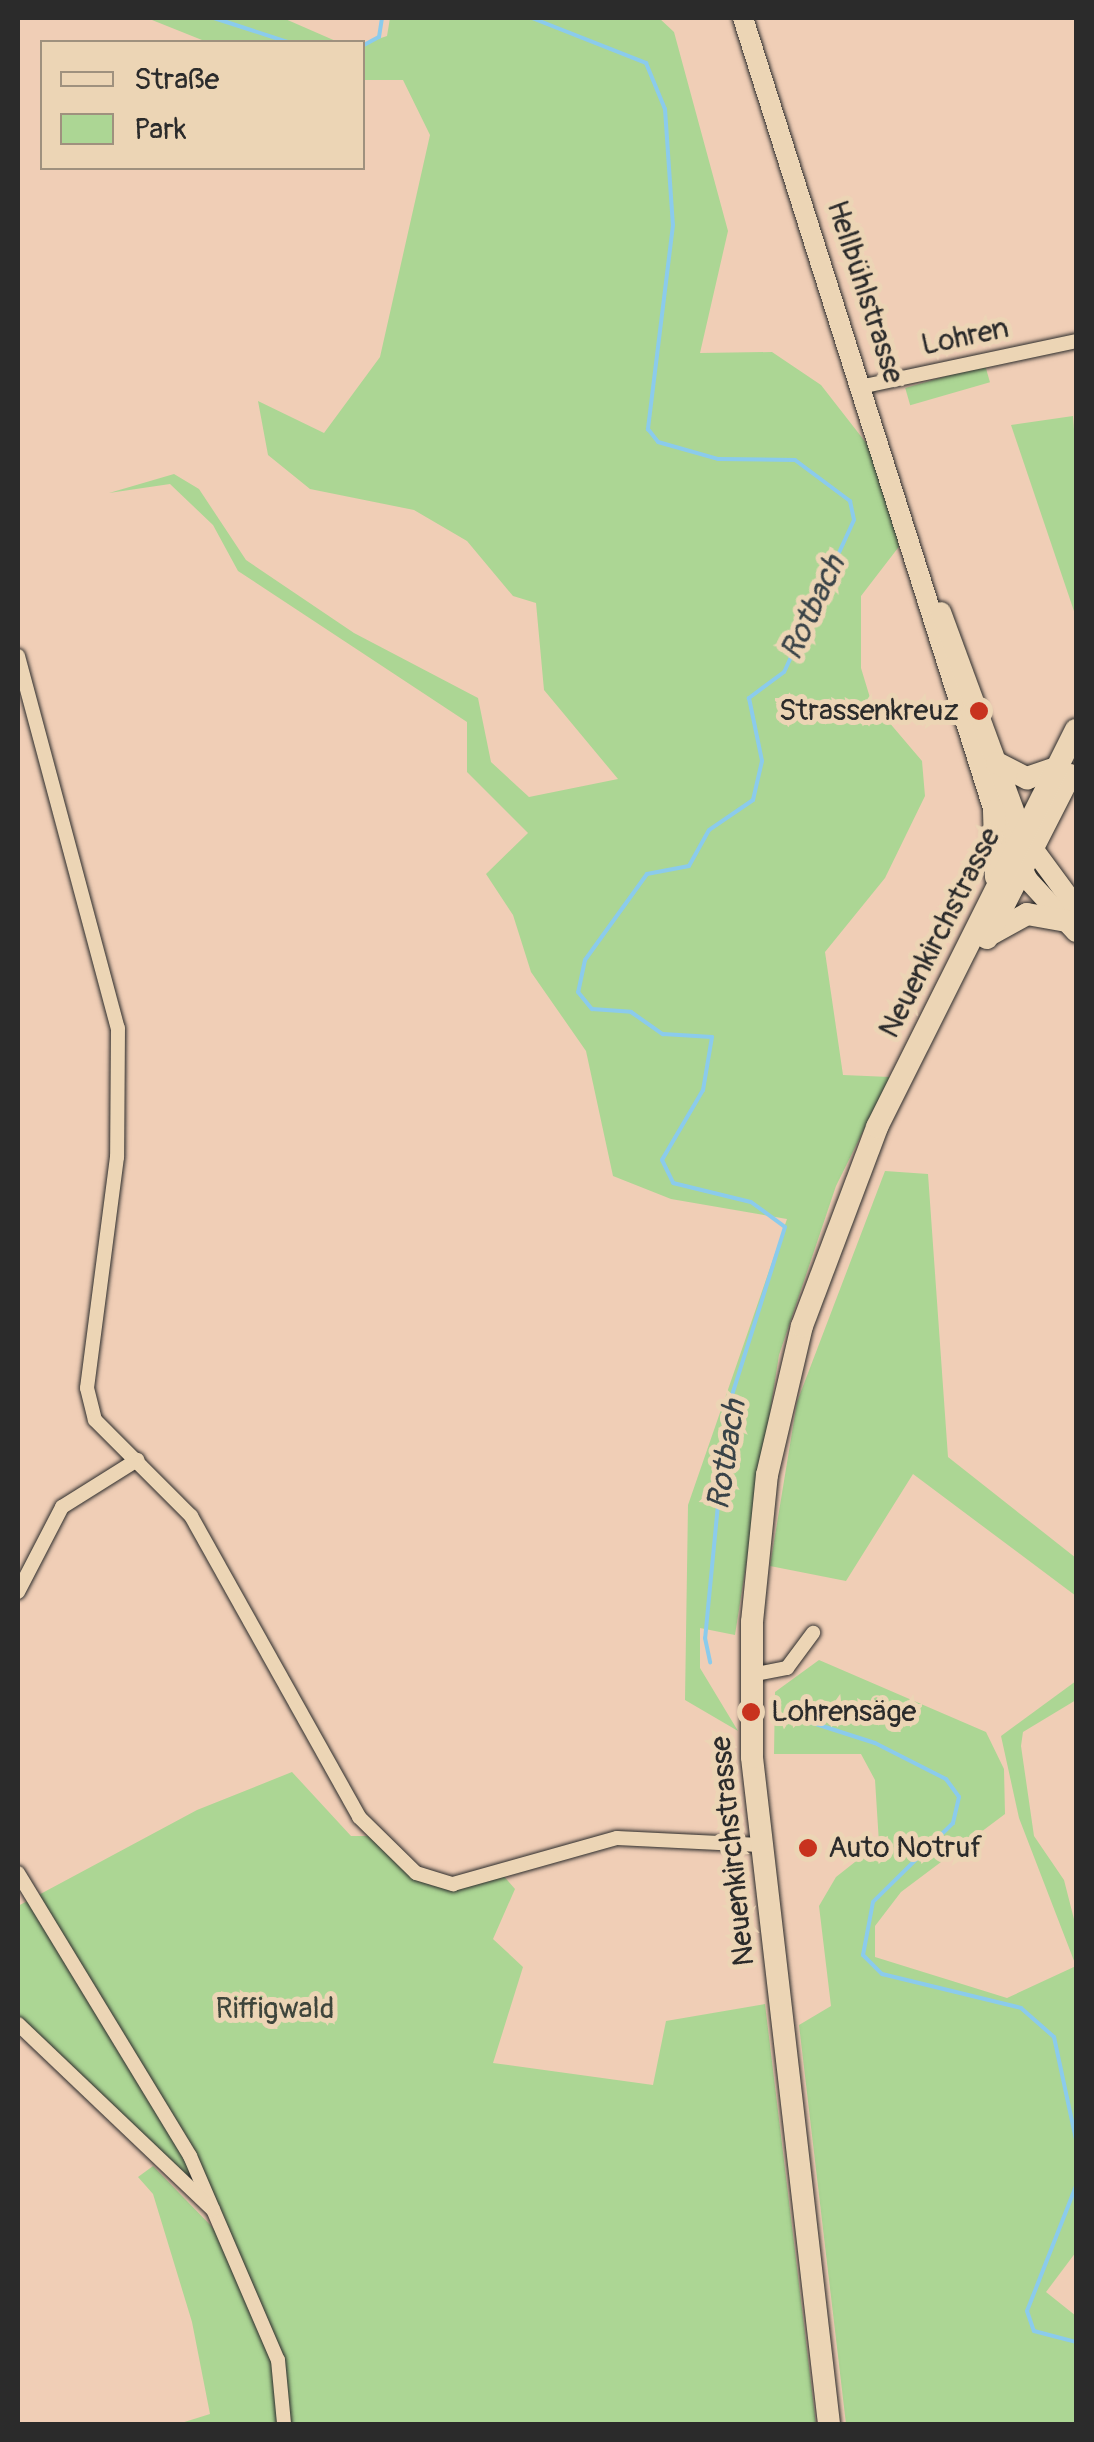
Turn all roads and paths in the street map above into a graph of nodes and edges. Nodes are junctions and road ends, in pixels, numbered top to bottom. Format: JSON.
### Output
{"nodes":[{"id":1,"x":743,"y":18,"type":"edge"},
{"id":2,"x":1076,"y":341,"type":"edge"},
{"id":3,"x":865,"y":386,"type":"junction"},
{"id":4,"x":928,"y":586,"type":"junction"},
{"id":5,"x":18,"y":656,"type":"edge"},
{"id":6,"x":1076,"y":730,"type":"edge"},
{"id":7,"x":997,"y":762,"type":"junction"},
{"id":8,"x":1066,"y":765,"type":"edge"},
{"id":9,"x":994,"y":811,"type":"junction"},
{"id":10,"x":1022,"y":852,"type":"junction"},
{"id":11,"x":995,"y":888,"type":"junction"},
{"id":12,"x":1073,"y":920,"type":"edge"},
{"id":13,"x":988,"y":937,"type":"junction"},
{"id":14,"x":863,"y":1165,"type":"junction"},
{"id":15,"x":137,"y":1460,"type":"junction"},
{"id":16,"x":18,"y":1592,"type":"edge"},
{"id":17,"x":814,"y":1633,"type":"dead end"},
{"id":18,"x":751,"y":1675,"type":"junction"},
{"id":19,"x":760,"y":1845,"type":"junction"},
{"id":20,"x":18,"y":1873,"type":"edge"},
{"id":21,"x":18,"y":2024,"type":"edge"},
{"id":22,"x":214,"y":2210,"type":"junction"},
{"id":23,"x":284,"y":2424,"type":"edge"},
{"id":24,"x":830,"y":2424,"type":"edge"}],
"edges":[{"from":1,"to":3,"type":"main road","name":"Hellbühlstrasse"},
{"from":2,"to":3,"type":"street","name":"Lohren"},
{"from":3,"to":4,"type":"main road","name":"Hellbühlstrasse"},
{"from":4,"to":7,"type":"main road","name":"Hellbühlstrasse"},
{"from":4,"to":9,"type":"main road","name":"Hellbühlstrasse"},
{"from":5,"to":15,"type":"street"},
{"from":6,"to":8,"type":"main road","name":"Neuenkirchstrasse"},
{"from":7,"to":8,"type":"main road"},
{"from":7,"to":10,"type":"main road","name":"Hellbühlstrasse"},
{"from":8,"to":10,"type":"main road","name":"Neuenkirchstrasse"},
{"from":9,"to":10,"type":"main road","name":"Hellbühlstrasse"},
{"from":9,"to":11,"type":"main road"},
{"from":10,"to":11,"type":"main road","name":"Neuenkirchstrasse"},
{"from":10,"to":12,"type":"main road"},
{"from":10,"to":13,"type":"main road","name":"Neuenkirchstrasse"},
{"from":11,"to":14,"type":"main road","name":"Neuenkirchstrasse"},
{"from":12,"to":13,"type":"main road"},
{"from":13,"to":14,"type":"main road","name":"Neuenkirchstrasse"},
{"from":14,"to":18,"type":"main road","name":"Neuenkirchstrasse"},
{"from":15,"to":16,"type":"street"},
{"from":15,"to":19,"type":"street"},
{"from":17,"to":18,"type":"street"},
{"from":18,"to":19,"type":"main road","name":"Neuenkirchstrasse"},
{"from":19,"to":24,"type":"main road","name":"Neuenkirchstrasse"},
{"from":20,"to":22,"type":"street"},
{"from":21,"to":22,"type":"street"},
{"from":22,"to":23,"type":"street"}]}
